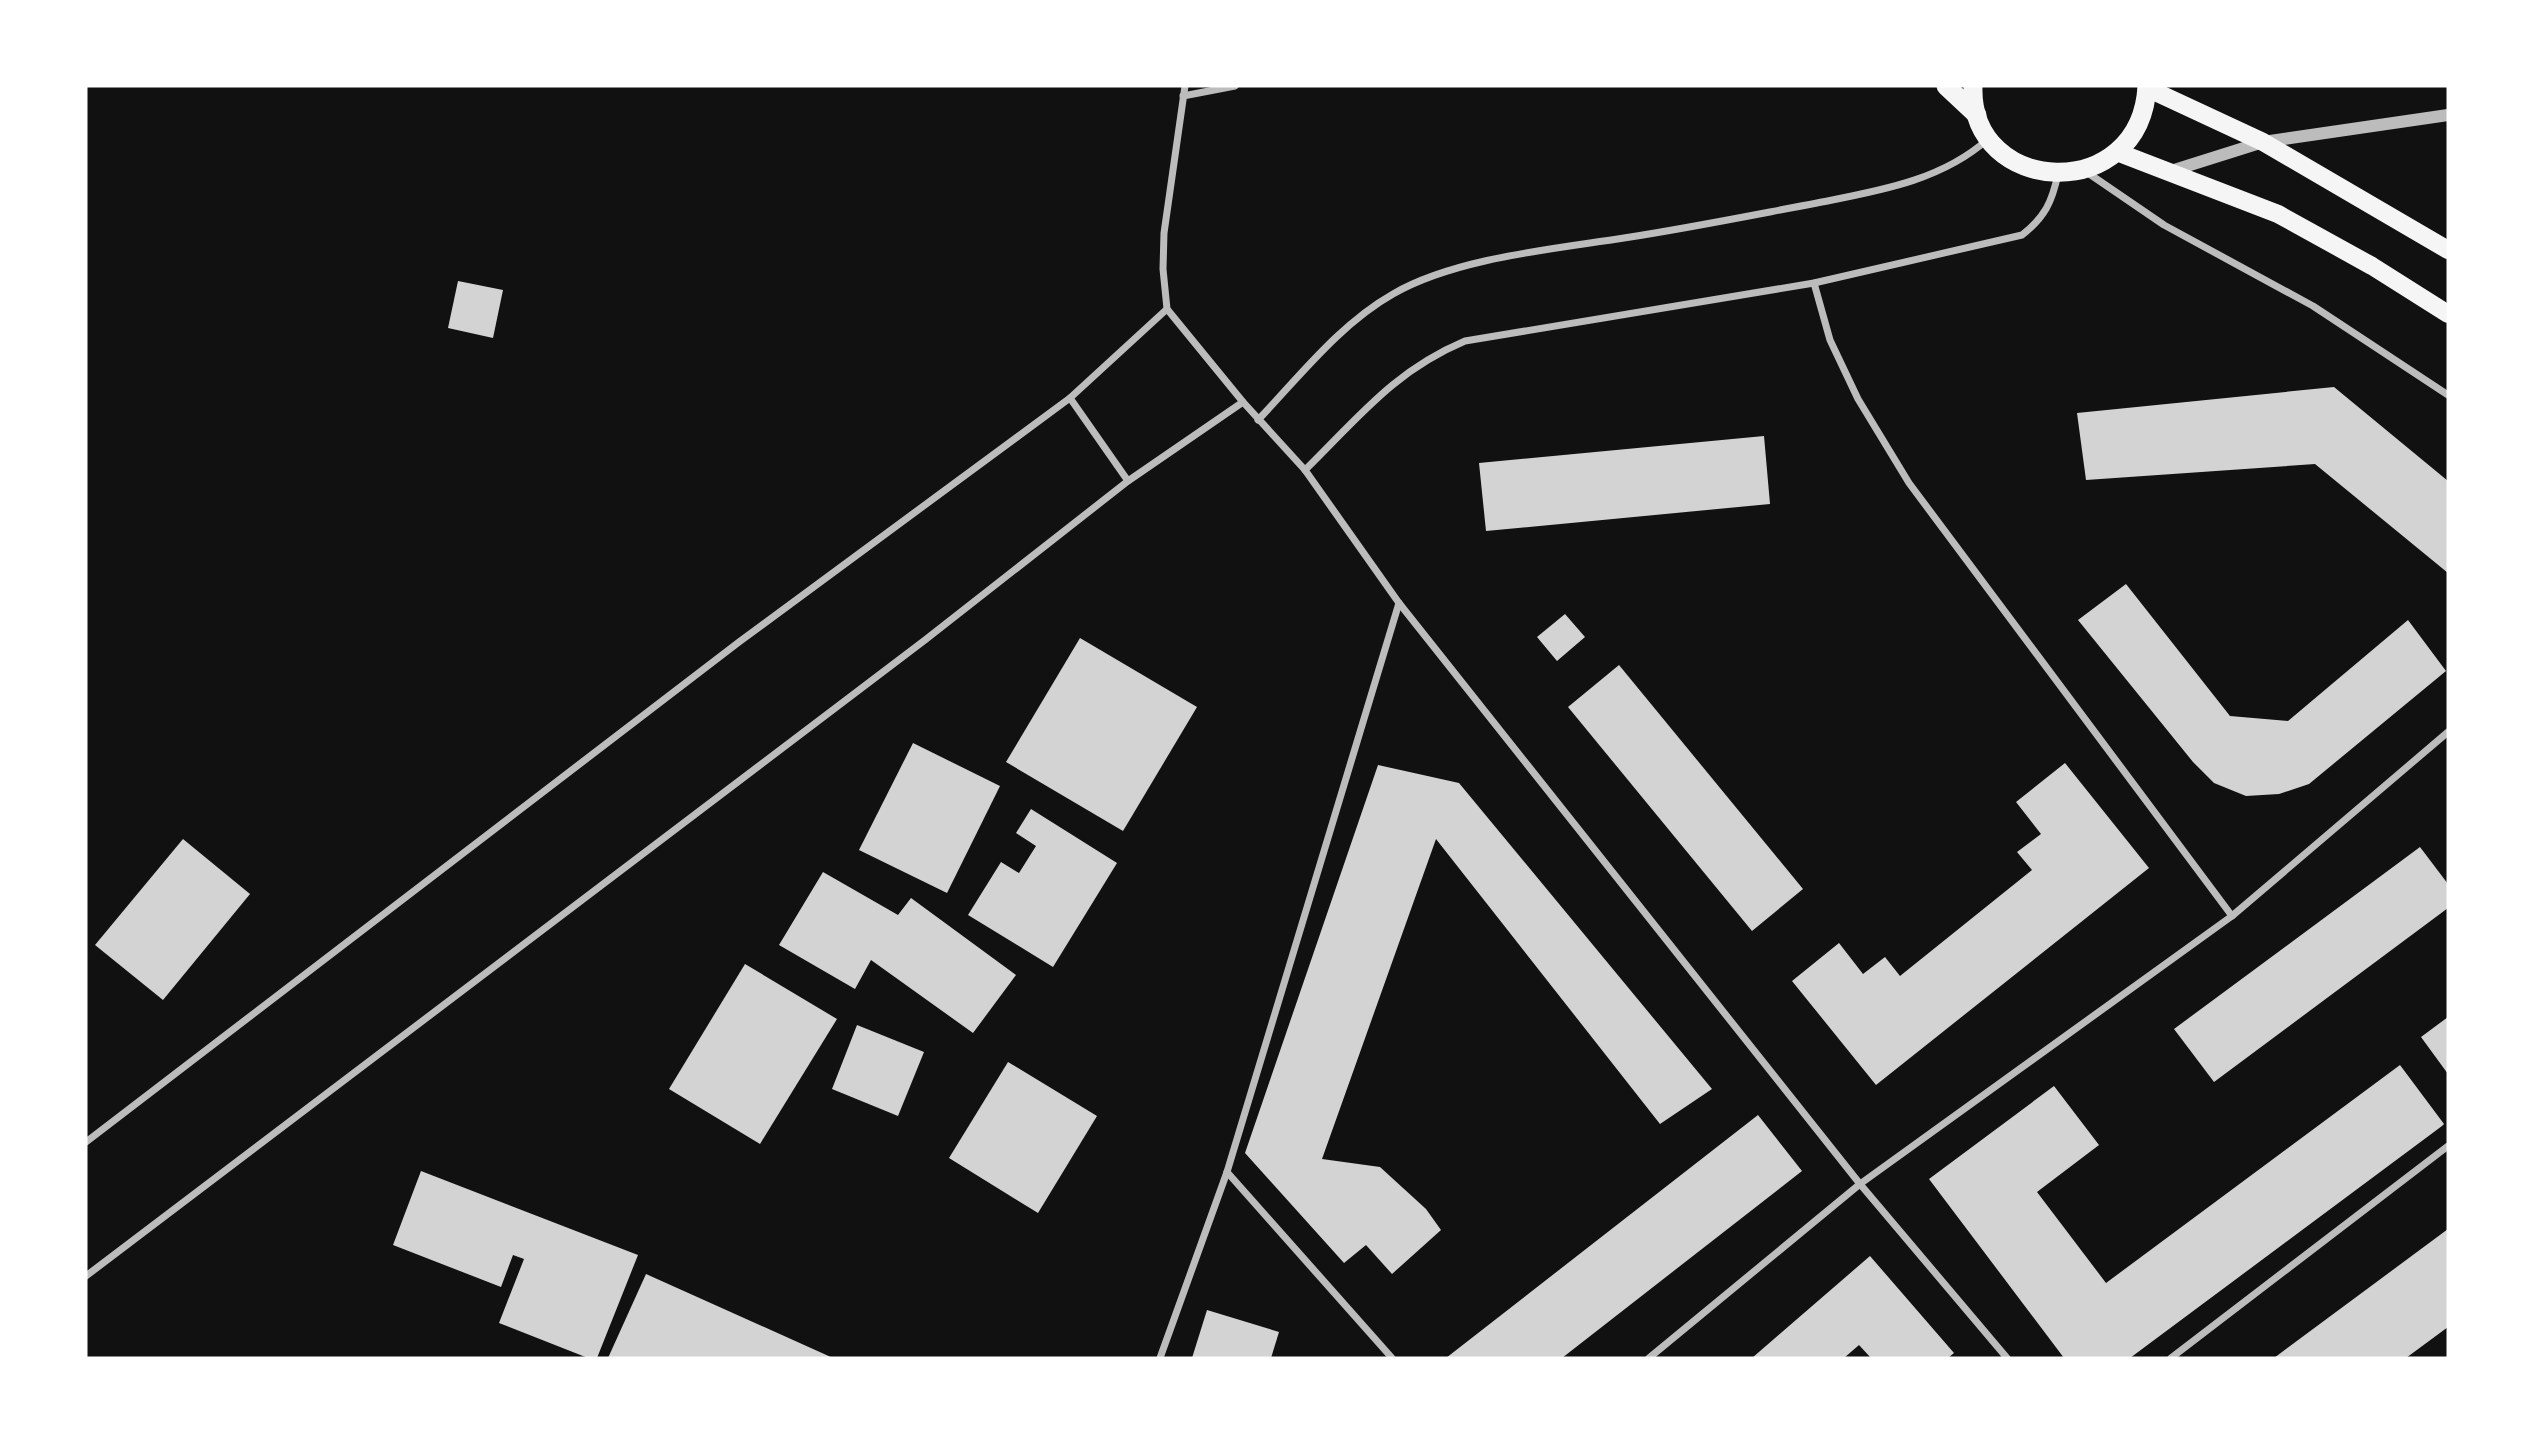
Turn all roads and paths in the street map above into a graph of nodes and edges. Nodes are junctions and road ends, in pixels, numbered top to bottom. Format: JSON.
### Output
{"nodes":[{"id":1,"x":1185,"y":86,"type":"edge"},
{"id":2,"x":1235,"y":86,"type":"edge"},
{"id":3,"x":1946,"y":86,"type":"edge"},
{"id":4,"x":1973,"y":86,"type":"edge"},
{"id":5,"x":2147,"y":87,"type":"edge"},
{"id":6,"x":1183,"y":96,"type":"junction"},
{"id":7,"x":1977,"y":115,"type":"junction"},
{"id":8,"x":2448,"y":115,"type":"edge"},
{"id":9,"x":1989,"y":138,"type":"junction"},
{"id":10,"x":2263,"y":142,"type":"junction"},
{"id":11,"x":2117,"y":152,"type":"junction"},
{"id":12,"x":2085,"y":170,"type":"junction"},
{"id":13,"x":2171,"y":172,"type":"junction"},
{"id":14,"x":2058,"y":174,"type":"junction"},
{"id":15,"x":2448,"y":250,"type":"edge"},
{"id":16,"x":1814,"y":282,"type":"junction"},
{"id":17,"x":1167,"y":309,"type":"junction"},
{"id":18,"x":2448,"y":314,"type":"edge"},
{"id":19,"x":2448,"y":395,"type":"edge"},
{"id":20,"x":1070,"y":398,"type":"junction"},
{"id":21,"x":1242,"y":402,"type":"junction"},
{"id":22,"x":1258,"y":420,"type":"junction"},
{"id":23,"x":1305,"y":470,"type":"junction"},
{"id":24,"x":1128,"y":481,"type":"junction"},
{"id":25,"x":1399,"y":603,"type":"junction"},
{"id":26,"x":2448,"y":732,"type":"edge"},
{"id":27,"x":2232,"y":916,"type":"junction"},
{"id":28,"x":86,"y":1142,"type":"edge"},
{"id":29,"x":2448,"y":1146,"type":"edge"},
{"id":30,"x":1227,"y":1172,"type":"junction"},
{"id":31,"x":1860,"y":1184,"type":"junction"},
{"id":32,"x":86,"y":1276,"type":"edge"},
{"id":33,"x":1160,"y":1358,"type":"edge"},
{"id":34,"x":1392,"y":1358,"type":"edge"},
{"id":35,"x":1649,"y":1358,"type":"edge"},
{"id":36,"x":2007,"y":1358,"type":"edge"},
{"id":37,"x":2171,"y":1358,"type":"edge"}],
"edges":[{"from":1,"to":6,"type":"street"},
{"from":2,"to":6,"type":"street"},
{"from":3,"to":7,"type":"highway"},
{"from":4,"to":7,"type":"highway"},
{"from":5,"to":10,"type":"main road"},
{"from":5,"to":11,"type":"highway"},
{"from":6,"to":17,"type":"street"},
{"from":7,"to":9,"type":"highway"},
{"from":8,"to":10,"type":"street"},
{"from":9,"to":14,"type":"highway"},
{"from":9,"to":22,"type":"street"},
{"from":10,"to":13,"type":"street"},
{"from":10,"to":15,"type":"main road"},
{"from":11,"to":12,"type":"highway"},
{"from":11,"to":13,"type":"main road"},
{"from":12,"to":14,"type":"highway"},
{"from":12,"to":19,"type":"street"},
{"from":13,"to":18,"type":"main road"},
{"from":14,"to":16,"type":"street"},
{"from":16,"to":23,"type":"street"},
{"from":16,"to":27,"type":"street"},
{"from":17,"to":20,"type":"street"},
{"from":17,"to":21,"type":"street"},
{"from":20,"to":24,"type":"street"},
{"from":20,"to":28,"type":"street"},
{"from":21,"to":22,"type":"street"},
{"from":21,"to":24,"type":"street"},
{"from":22,"to":23,"type":"street"},
{"from":23,"to":25,"type":"street"},
{"from":24,"to":32,"type":"street"},
{"from":25,"to":30,"type":"street"},
{"from":25,"to":31,"type":"street"},
{"from":26,"to":27,"type":"street"},
{"from":27,"to":31,"type":"street"},
{"from":29,"to":37,"type":"street"},
{"from":30,"to":33,"type":"street"},
{"from":30,"to":34,"type":"street"},
{"from":31,"to":35,"type":"street"},
{"from":31,"to":36,"type":"street"}]}
